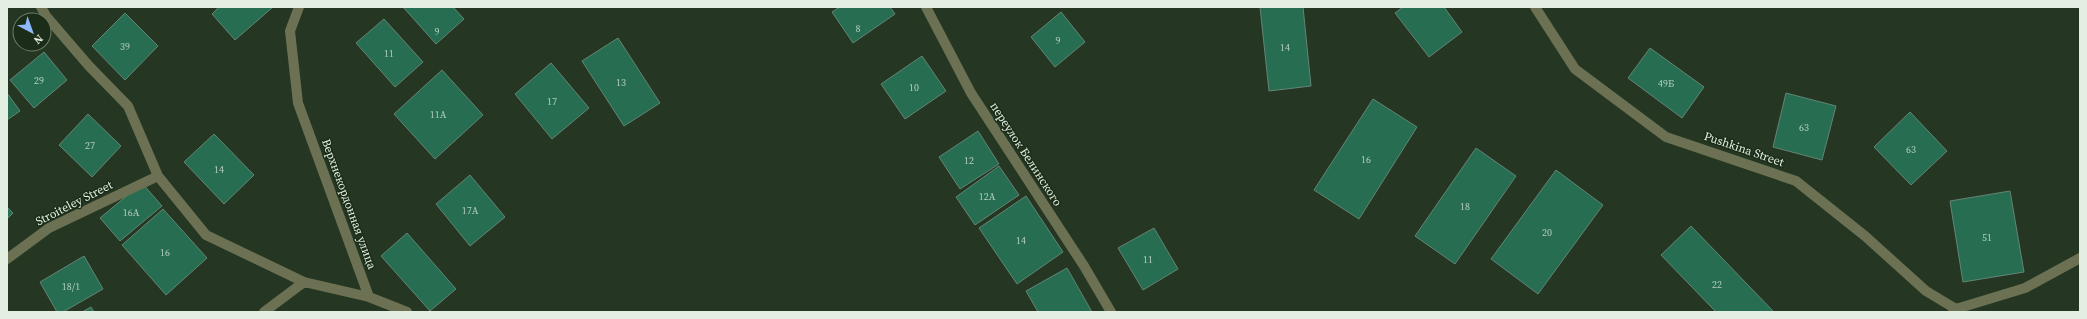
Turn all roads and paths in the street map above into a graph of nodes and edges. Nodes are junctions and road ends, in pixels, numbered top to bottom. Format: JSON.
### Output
{"nodes":[{"id":1,"x":41,"y":7,"type":"edge"},
{"id":2,"x":299,"y":7,"type":"edge"},
{"id":3,"x":926,"y":7,"type":"edge"},
{"id":4,"x":1536,"y":7,"type":"edge"},
{"id":5,"x":158,"y":176,"type":"junction"},
{"id":6,"x":2080,"y":258,"type":"edge"},
{"id":7,"x":7,"y":259,"type":"edge"},
{"id":8,"x":304,"y":282,"type":"junction"},
{"id":9,"x":369,"y":297,"type":"junction"},
{"id":10,"x":1955,"y":310,"type":"edge"},
{"id":11,"x":264,"y":312,"type":"edge"},
{"id":12,"x":407,"y":312,"type":"edge"},
{"id":13,"x":1111,"y":312,"type":"edge"}],
"edges":[{"from":1,"to":5,"type":"street"},
{"from":2,"to":9,"type":"street","name":"Верхнекордонная улица"},
{"from":3,"to":13,"type":"street","name":"переулок Белинского"},
{"from":4,"to":10,"type":"street","name":"Pushkina Street"},
{"from":5,"to":7,"type":"street","name":"Stroiteley Street"},
{"from":5,"to":8,"type":"street"},
{"from":6,"to":10,"type":"street"},
{"from":8,"to":9,"type":"street"},
{"from":8,"to":11,"type":"street"},
{"from":9,"to":12,"type":"street"}]}
